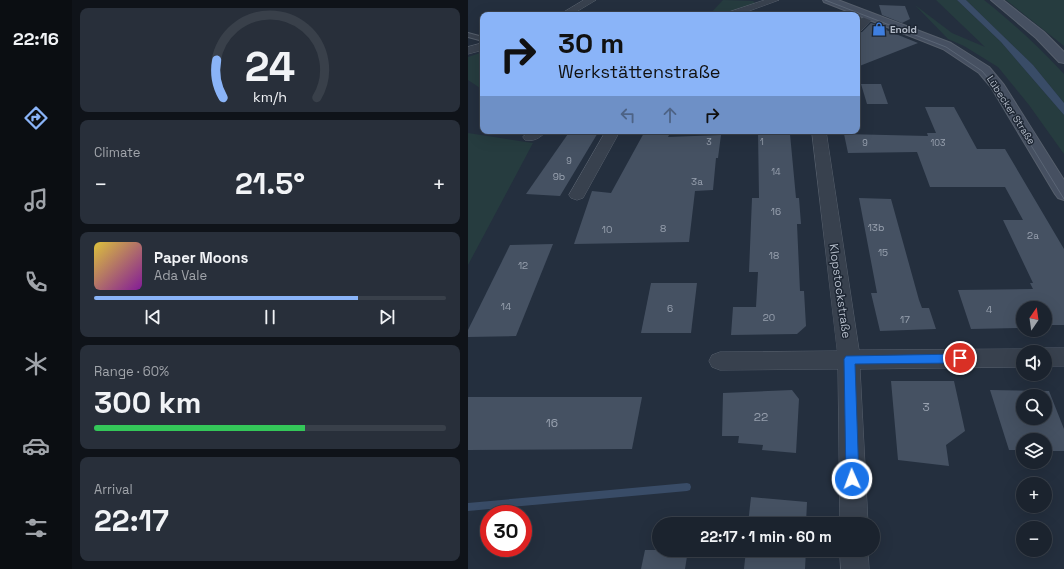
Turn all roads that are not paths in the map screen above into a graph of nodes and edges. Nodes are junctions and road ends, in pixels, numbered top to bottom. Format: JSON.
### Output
{"nodes":[{"id":1,"x":591,"y":0,"type":"edge"},
{"id":2,"x":774,"y":0,"type":"edge"},
{"id":3,"x":828,"y":0,"type":"edge"},
{"id":4,"x":996,"y":0,"type":"edge"},
{"id":5,"x":569,"y":12,"type":"edge"},
{"id":6,"x":738,"y":12,"type":"edge"},
{"id":7,"x":860,"y":12,"type":"edge"},
{"id":8,"x":860,"y":12,"type":"edge"},
{"id":9,"x":870,"y":16,"type":"junction"},
{"id":10,"x":860,"y":26,"type":"edge"},
{"id":11,"x":468,"y":35,"type":"edge"},
{"id":12,"x":480,"y":38,"type":"edge"},
{"id":13,"x":480,"y":47,"type":"edge"},
{"id":14,"x":468,"y":51,"type":"edge"},
{"id":15,"x":1064,"y":59,"type":"edge"},
{"id":16,"x":611,"y":134,"type":"edge"},
{"id":17,"x":819,"y":134,"type":"edge"},
{"id":18,"x":1064,"y":194,"type":"edge"},
{"id":19,"x":577,"y":195,"type":"dead end"},
{"id":20,"x":1052,"y":357,"type":"edge"},
{"id":21,"x":1064,"y":357,"type":"edge"},
{"id":22,"x":1016,"y":358,"type":"edge"},
{"id":23,"x":849,"y":359,"type":"junction"},
{"id":24,"x":720,"y":361,"type":"dead end"},
{"id":25,"x":854,"y":517,"type":"edge"},
{"id":26,"x":854,"y":557,"type":"edge"},
{"id":27,"x":855,"y":569,"type":"edge"}],
"edges":[{"from":1,"to":5,"type":"street"},
{"from":2,"to":6,"type":"street"},
{"from":3,"to":7,"type":"main road","name":"Lübecker Straße"},
{"from":4,"to":15,"type":"main road"},
{"from":8,"to":9,"type":"main road","name":"Lübecker Straße"},
{"from":9,"to":10,"type":"street"},
{"from":9,"to":18,"type":"main road","name":"Lübecker Straße"},
{"from":11,"to":12,"type":"lane"},
{"from":13,"to":14,"type":"street"},
{"from":16,"to":19,"type":"street"},
{"from":17,"to":23,"type":"street","name":"Klopstockstraße"},
{"from":20,"to":21,"type":"street"},
{"from":22,"to":23,"type":"street"},
{"from":23,"to":24,"type":"street"},
{"from":23,"to":25,"type":"street","name":"Klopstockstraße"},
{"from":26,"to":27,"type":"street"}]}
